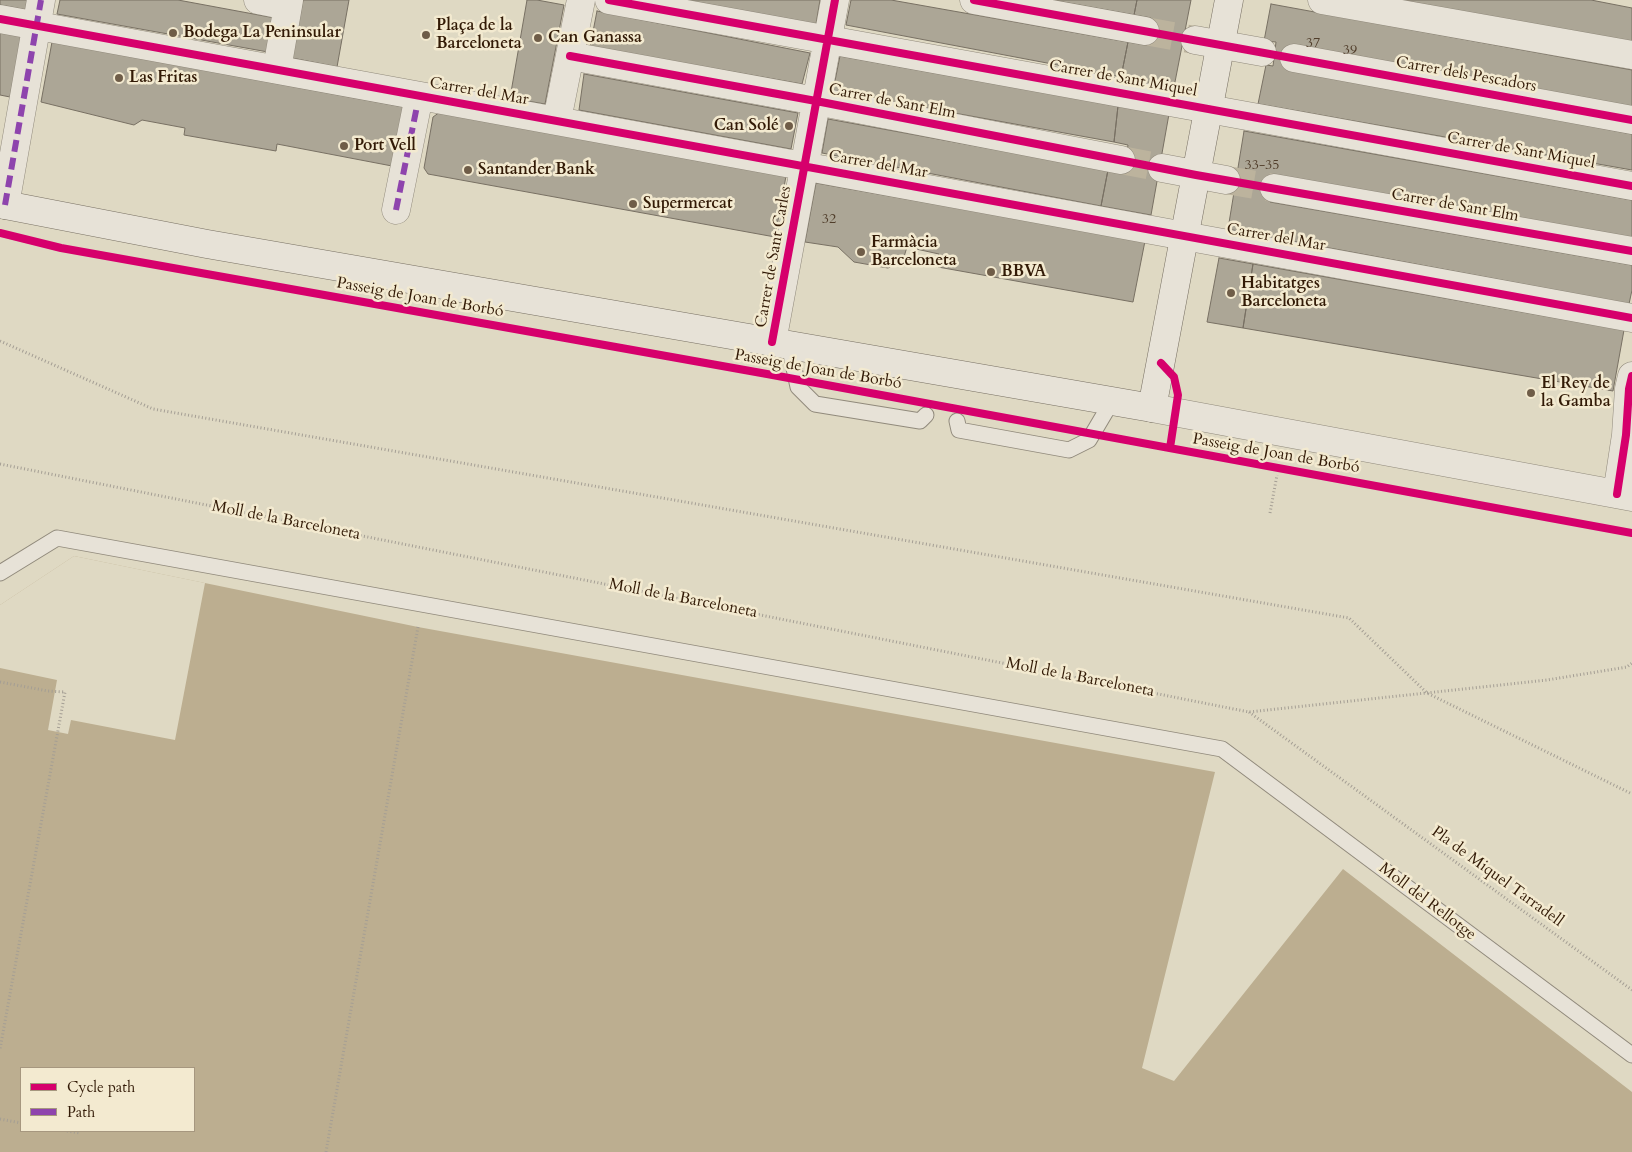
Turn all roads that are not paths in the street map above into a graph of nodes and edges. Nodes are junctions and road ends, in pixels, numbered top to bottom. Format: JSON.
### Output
{"nodes":[{"id":1,"x":258,"y":0,"type":"edge"},
{"id":2,"x":580,"y":0,"type":"edge"},
{"id":3,"x":609,"y":0,"type":"edge"},
{"id":4,"x":835,"y":0,"type":"edge"},
{"id":5,"x":974,"y":0,"type":"edge"},
{"id":6,"x":1228,"y":0,"type":"edge"},
{"id":7,"x":1322,"y":0,"type":"edge"},
{"id":8,"x":289,"y":3,"type":"edge"},
{"id":9,"x":39,"y":13,"type":"edge"},
{"id":10,"x":0,"y":19,"type":"edge"},
{"id":11,"x":1145,"y":30,"type":"tunnel mouth"},
{"id":12,"x":828,"y":40,"type":"junction"},
{"id":13,"x":1207,"y":42,"type":"junction"},
{"id":14,"x":1262,"y":52,"type":"dead end"},
{"id":15,"x":1632,"y":55,"type":"edge"},
{"id":16,"x":570,"y":56,"type":"junction"},
{"id":17,"x":1294,"y":58,"type":"dead end"},
{"id":18,"x":277,"y":69,"type":"junction"},
{"id":19,"x":816,"y":101,"type":"junction"},
{"id":20,"x":417,"y":106,"type":"dead end"},
{"id":21,"x":1208,"y":109,"type":"junction"},
{"id":22,"x":557,"y":120,"type":"junction"},
{"id":23,"x":1632,"y":120,"type":"edge"},
{"id":24,"x":1121,"y":160,"type":"tunnel mouth"},
{"id":25,"x":804,"y":166,"type":"junction"},
{"id":26,"x":1162,"y":168,"type":"tunnel mouth"},
{"id":27,"x":1196,"y":174,"type":"junction"},
{"id":28,"x":1226,"y":180,"type":"tunnel mouth"},
{"id":29,"x":1632,"y":186,"type":"edge"},
{"id":30,"x":1274,"y":188,"type":"tunnel mouth"},
{"id":31,"x":2,"y":205,"type":"edge"},
{"id":32,"x":396,"y":210,"type":"dead end"},
{"id":33,"x":1184,"y":235,"type":"junction"},
{"id":34,"x":1632,"y":251,"type":"edge"},
{"id":35,"x":1632,"y":318,"type":"edge"},
{"id":36,"x":780,"y":344,"type":"junction"},
{"id":37,"x":1632,"y":376,"type":"edge"},
{"id":38,"x":1112,"y":401,"type":"junction"},
{"id":39,"x":1152,"y":408,"type":"junction"},
{"id":40,"x":926,"y":415,"type":"dead end"},
{"id":41,"x":957,"y":421,"type":"dead end"},
{"id":42,"x":1624,"y":495,"type":"edge"},
{"id":43,"x":0,"y":573,"type":"edge"},
{"id":44,"x":1632,"y":1055,"type":"edge"}],
"edges":[{"from":1,"to":8,"type":"street"},
{"from":2,"to":16,"type":"street"},
{"from":3,"to":12,"type":"street","name":"Carrer de Sant Miquel"},
{"from":4,"to":12,"type":"street","name":"Carrer de Sant Carles"},
{"from":5,"to":11,"type":"street"},
{"from":6,"to":13,"type":"street"},
{"from":7,"to":15,"type":"street"},
{"from":8,"to":18,"type":"street"},
{"from":9,"to":10,"type":"street","name":"Carrer del Mar"},
{"from":9,"to":18,"type":"street","name":"Carrer del Mar"},
{"from":9,"to":31,"type":"street"},
{"from":12,"to":19,"type":"street","name":"Carrer de Sant Carles"},
{"from":12,"to":21,"type":"street","name":"Carrer de Sant Miquel"},
{"from":13,"to":14,"type":"street"},
{"from":13,"to":21,"type":"street"},
{"from":16,"to":19,"type":"street","name":"Carrer de Sant Elm"},
{"from":16,"to":22,"type":"street"},
{"from":17,"to":23,"type":"street","name":"Carrer dels Pescadors"},
{"from":18,"to":22,"type":"street","name":"Carrer del Mar"},
{"from":19,"to":24,"type":"street","name":"Carrer de Sant Elm"},
{"from":19,"to":25,"type":"street","name":"Carrer de Sant Carles"},
{"from":20,"to":32,"type":"street"},
{"from":21,"to":27,"type":"street"},
{"from":21,"to":29,"type":"street","name":"Carrer de Sant Miquel"},
{"from":22,"to":25,"type":"street","name":"Carrer del Mar"},
{"from":25,"to":33,"type":"street","name":"Carrer del Mar"},
{"from":25,"to":36,"type":"street","name":"Carrer de Sant Carles"},
{"from":26,"to":27,"type":"street"},
{"from":27,"to":28,"type":"street"},
{"from":27,"to":33,"type":"street"},
{"from":30,"to":34,"type":"street","name":"Carrer de Sant Elm"},
{"from":31,"to":36,"type":"street","name":"Passeig de Joan de Borbó"},
{"from":33,"to":35,"type":"street","name":"Carrer del Mar"},
{"from":33,"to":39,"type":"street"},
{"from":36,"to":38,"type":"street","name":"Passeig de Joan de Borbó"},
{"from":36,"to":40,"type":"lane"},
{"from":37,"to":42,"type":"street"},
{"from":38,"to":39,"type":"street","name":"Passeig de Joan de Borbó"},
{"from":38,"to":41,"type":"lane"},
{"from":39,"to":42,"type":"street","name":"Passeig de Joan de Borbó"},
{"from":43,"to":44,"type":"lane","name":"Moll del Rellotge"}]}
